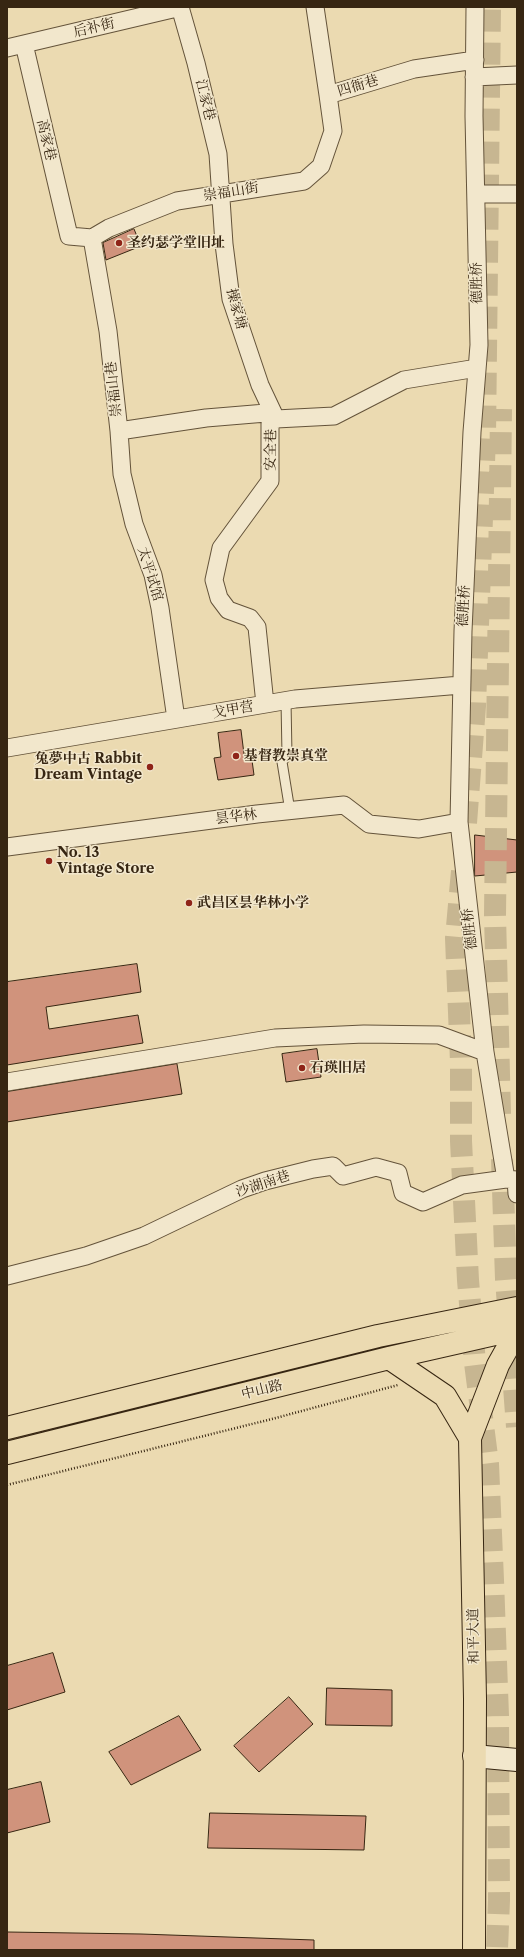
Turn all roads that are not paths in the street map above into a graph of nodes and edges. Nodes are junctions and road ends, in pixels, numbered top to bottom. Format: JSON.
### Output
{"nodes":[{"id":1,"x":180,"y":7,"type":"edge"},
{"id":2,"x":315,"y":7,"type":"edge"},
{"id":3,"x":475,"y":7,"type":"edge"},
{"id":4,"x":24,"y":44,"type":"junction"},
{"id":5,"x":7,"y":48,"type":"edge"},
{"id":6,"x":475,"y":60,"type":"junction"},
{"id":7,"x":517,"y":75,"type":"edge"},
{"id":8,"x":474,"y":77,"type":"junction"},
{"id":9,"x":328,"y":95,"type":"junction"},
{"id":10,"x":222,"y":194,"type":"junction"},
{"id":11,"x":479,"y":194,"type":"dead end"},
{"id":12,"x":517,"y":194,"type":"edge"},
{"id":13,"x":92,"y":238,"type":"junction"},
{"id":14,"x":477,"y":368,"type":"junction"},
{"id":15,"x":276,"y":419,"type":"junction"},
{"id":16,"x":119,"y":431,"type":"junction"},
{"id":17,"x":462,"y":685,"type":"junction"},
{"id":18,"x":286,"y":701,"type":"junction"},
{"id":19,"x":265,"y":704,"type":"junction"},
{"id":20,"x":176,"y":719,"type":"junction"},
{"id":21,"x":7,"y":748,"type":"edge"},
{"id":22,"x":290,"y":811,"type":"junction"},
{"id":23,"x":459,"y":822,"type":"junction"},
{"id":24,"x":7,"y":847,"type":"edge"},
{"id":25,"x":485,"y":1052,"type":"junction"},
{"id":26,"x":7,"y":1082,"type":"edge"},
{"id":27,"x":506,"y":1178,"type":"junction"},
{"id":28,"x":517,"y":1194,"type":"edge"},
{"id":29,"x":7,"y":1276,"type":"edge"},
{"id":30,"x":517,"y":1308,"type":"edge"},
{"id":31,"x":517,"y":1330,"type":"edge"},
{"id":32,"x":389,"y":1358,"type":"junction"},
{"id":33,"x":7,"y":1428,"type":"edge"},
{"id":34,"x":470,"y":1438,"type":"junction"},
{"id":35,"x":7,"y":1453,"type":"edge"},
{"id":36,"x":474,"y":1756,"type":"junction"},
{"id":37,"x":517,"y":1760,"type":"edge"},
{"id":38,"x":474,"y":1950,"type":"edge"}],
"edges":[{"from":1,"to":4,"type":"street","name":"后补街"},
{"from":1,"to":10,"type":"street","name":"江家巷"},
{"from":2,"to":9,"type":"street","name":"四衙巷"},
{"from":3,"to":6,"type":"street","name":"德胜桥"},
{"from":4,"to":5,"type":"street","name":"后补街"},
{"from":4,"to":13,"type":"street","name":"高家巷"},
{"from":6,"to":8,"type":"street","name":"德胜桥"},
{"from":6,"to":9,"type":"street","name":"四衙巷"},
{"from":7,"to":8,"type":"street"},
{"from":8,"to":14,"type":"street","name":"德胜桥"},
{"from":9,"to":10,"type":"street","name":"崇福山街"},
{"from":10,"to":13,"type":"street","name":"崇福山街"},
{"from":10,"to":15,"type":"street","name":"操家塘"},
{"from":11,"to":12,"type":"street"},
{"from":13,"to":16,"type":"street","name":"崇福山巷"},
{"from":14,"to":15,"type":"street","name":"安全巷"},
{"from":14,"to":17,"type":"street","name":"德胜桥"},
{"from":15,"to":16,"type":"street","name":"崇福山巷"},
{"from":15,"to":19,"type":"street","name":"安全巷"},
{"from":16,"to":20,"type":"street","name":"太平试馆"},
{"from":17,"to":18,"type":"street","name":"戈甲营"},
{"from":17,"to":23,"type":"street","name":"德胜桥"},
{"from":18,"to":19,"type":"street","name":"戈甲营"},
{"from":18,"to":22,"type":"lane"},
{"from":19,"to":20,"type":"street","name":"戈甲营"},
{"from":20,"to":21,"type":"street","name":"戈甲营"},
{"from":22,"to":23,"type":"street","name":"昙华林"},
{"from":22,"to":24,"type":"street","name":"昙华林"},
{"from":23,"to":25,"type":"street","name":"德胜桥"},
{"from":25,"to":26,"type":"street"},
{"from":25,"to":27,"type":"street","name":"德胜桥"},
{"from":27,"to":28,"type":"street"},
{"from":27,"to":29,"type":"street","name":"沙湖南巷"},
{"from":30,"to":33,"type":"main road","name":"中山路"},
{"from":31,"to":32,"type":"main road","name":"中山路"},
{"from":31,"to":34,"type":"main road"},
{"from":32,"to":34,"type":"main road","name":"和平大道"},
{"from":32,"to":35,"type":"main road","name":"中山路"},
{"from":34,"to":36,"type":"main road","name":"和平大道"},
{"from":36,"to":37,"type":"street"},
{"from":36,"to":38,"type":"main road","name":"和平大道"}]}
